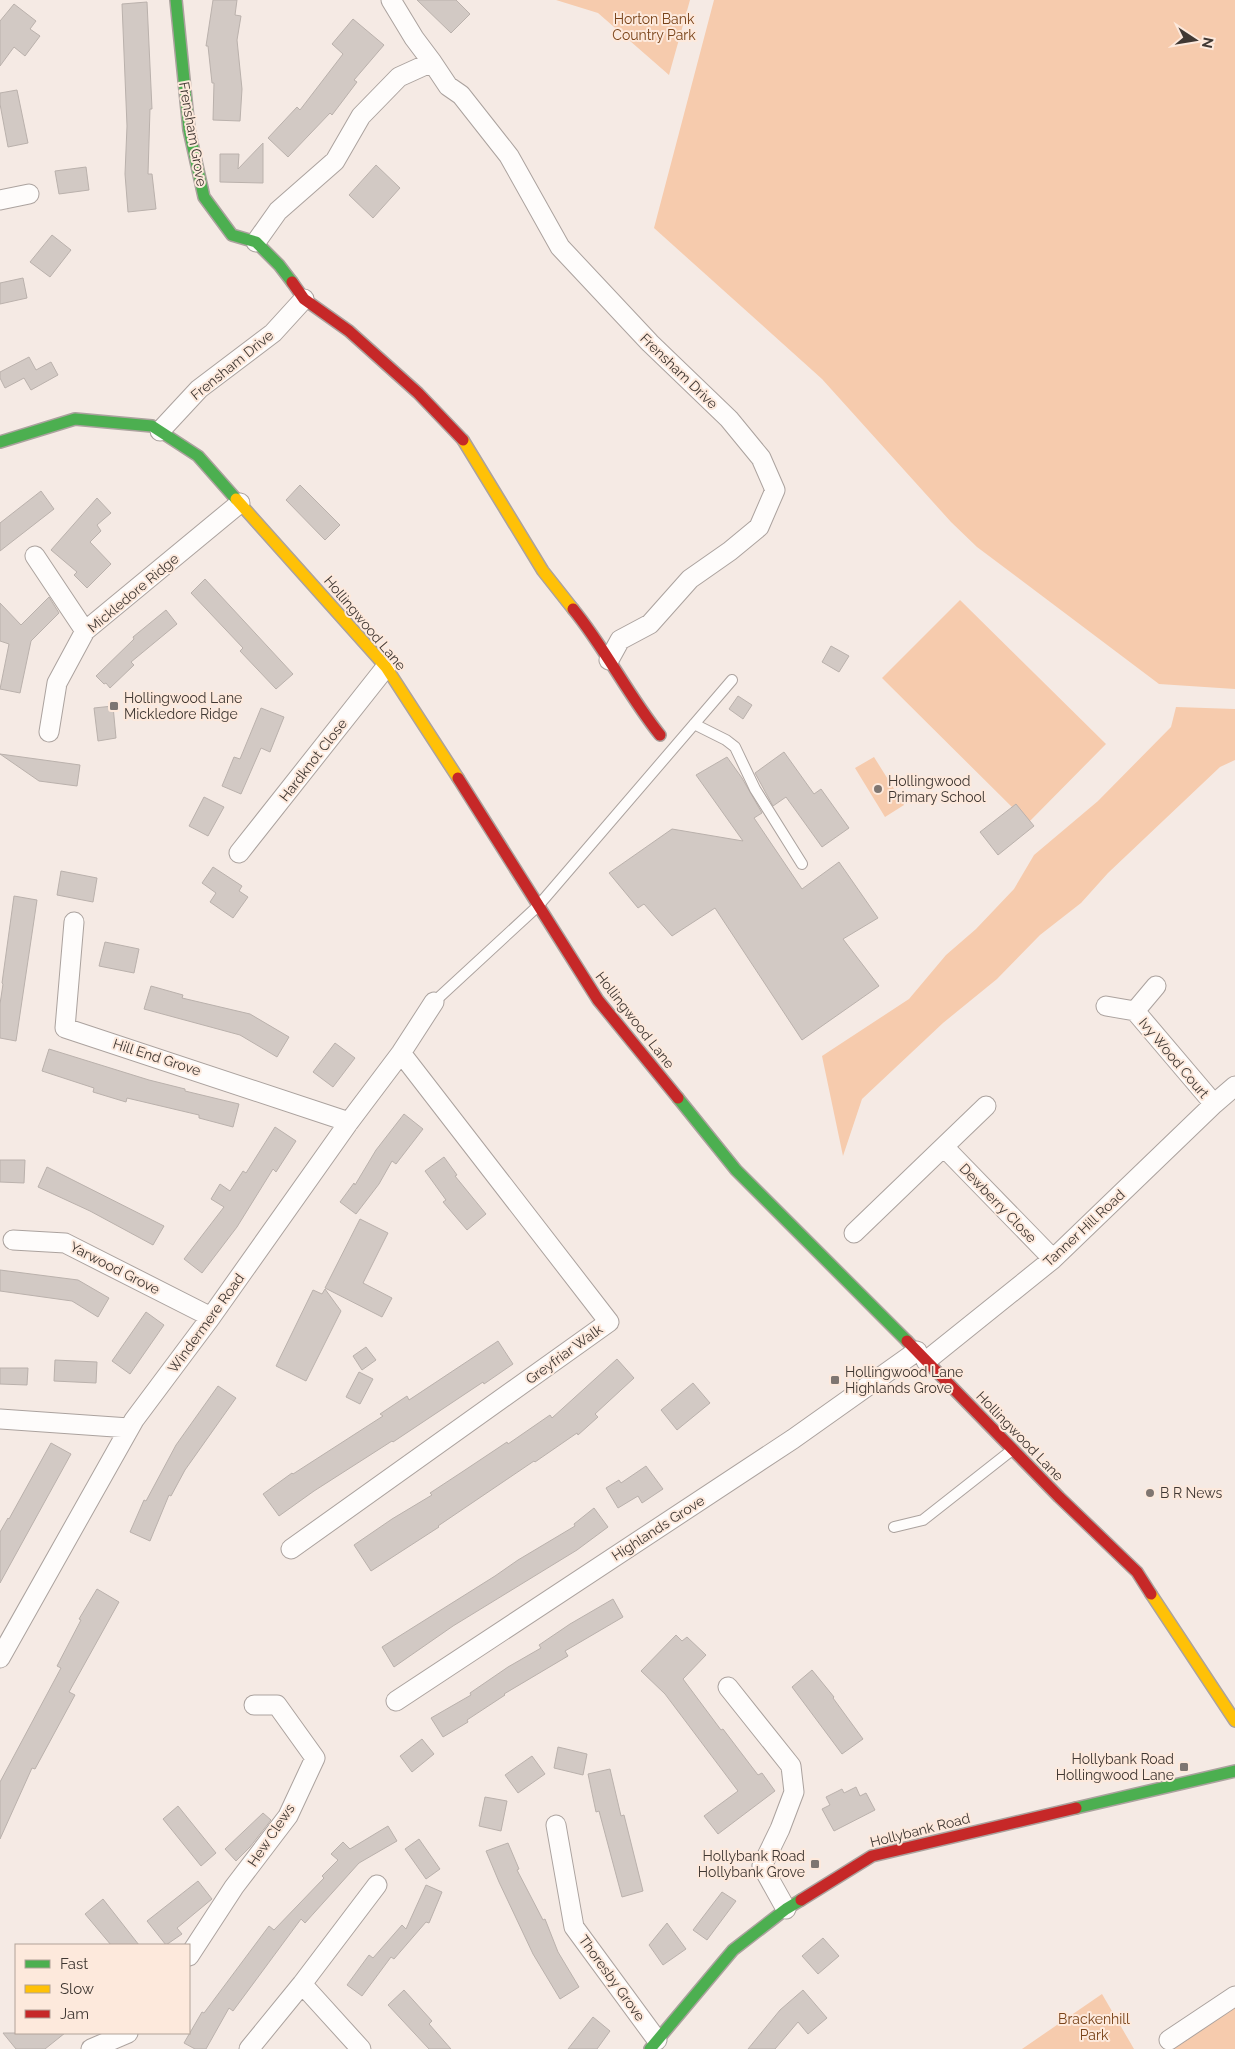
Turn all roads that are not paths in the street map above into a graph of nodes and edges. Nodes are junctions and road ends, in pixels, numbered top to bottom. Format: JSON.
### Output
{"nodes":[{"id":1,"x":176,"y":0,"type":"edge"},
{"id":2,"x":390,"y":0,"type":"edge"},
{"id":3,"x":432,"y":62,"type":"junction"},
{"id":4,"x":29,"y":194,"type":"dead end"},
{"id":5,"x":0,"y":200,"type":"edge"},
{"id":6,"x":256,"y":242,"type":"junction"},
{"id":7,"x":304,"y":299,"type":"junction"},
{"id":8,"x":160,"y":431,"type":"junction"},
{"id":9,"x":0,"y":442,"type":"edge"},
{"id":10,"x":240,"y":503,"type":"junction"},
{"id":11,"x":35,"y":556,"type":"dead end"},
{"id":12,"x":85,"y":631,"type":"junction"},
{"id":13,"x":609,"y":660,"type":"junction"},
{"id":14,"x":386,"y":667,"type":"junction"},
{"id":15,"x":732,"y":680,"type":"dead end"},
{"id":16,"x":694,"y":724,"type":"junction"},
{"id":17,"x":49,"y":732,"type":"dead end"},
{"id":18,"x":660,"y":735,"type":"dead end"},
{"id":19,"x":239,"y":853,"type":"dead end"},
{"id":20,"x":802,"y":864,"type":"dead end"},
{"id":21,"x":538,"y":906,"type":"junction"},
{"id":22,"x":74,"y":922,"type":"dead end"},
{"id":23,"x":1156,"y":986,"type":"dead end"},
{"id":24,"x":434,"y":1002,"type":"joint"},
{"id":25,"x":1106,"y":1006,"type":"dead end"},
{"id":26,"x":1135,"y":1011,"type":"junction"},
{"id":27,"x":401,"y":1053,"type":"junction"},
{"id":28,"x":1235,"y":1086,"type":"edge"},
{"id":29,"x":1214,"y":1104,"type":"junction"},
{"id":30,"x":986,"y":1106,"type":"dead end"},
{"id":31,"x":350,"y":1122,"type":"junction"},
{"id":32,"x":944,"y":1147,"type":"junction"},
{"id":33,"x":854,"y":1233,"type":"dead end"},
{"id":34,"x":13,"y":1240,"type":"dead end"},
{"id":35,"x":1053,"y":1259,"type":"junction"},
{"id":36,"x":211,"y":1317,"type":"junction"},
{"id":37,"x":922,"y":1356,"type":"junction"},
{"id":38,"x":0,"y":1418,"type":"edge"},
{"id":39,"x":129,"y":1428,"type":"junction"},
{"id":40,"x":1012,"y":1450,"type":"junction"},
{"id":41,"x":894,"y":1527,"type":"dead end"},
{"id":42,"x":291,"y":1549,"type":"dead end"},
{"id":43,"x":0,"y":1658,"type":"edge"},
{"id":44,"x":728,"y":1687,"type":"dead end"},
{"id":45,"x":396,"y":1701,"type":"dead end"},
{"id":46,"x":254,"y":1705,"type":"dead end"},
{"id":47,"x":1235,"y":1721,"type":"edge"},
{"id":48,"x":1235,"y":1771,"type":"edge"},
{"id":49,"x":556,"y":1825,"type":"dead end"},
{"id":50,"x":377,"y":1886,"type":"dead end"},
{"id":51,"x":786,"y":1909,"type":"junction"},
{"id":52,"x":190,"y":1954,"type":"edge"},
{"id":53,"x":302,"y":1984,"type":"junction"},
{"id":54,"x":1235,"y":1996,"type":"edge"},
{"id":55,"x":126,"y":2034,"type":"edge"},
{"id":56,"x":1169,"y":2040,"type":"dead end"},
{"id":57,"x":654,"y":2044,"type":"edge"},
{"id":58,"x":91,"y":2049,"type":"edge"},
{"id":59,"x":249,"y":2049,"type":"edge"},
{"id":60,"x":361,"y":2049,"type":"edge"}],
"edges":[{"from":1,"to":6,"type":"street","name":"Frensham Grove"},
{"from":2,"to":3,"type":"street","name":"Frensham Drive"},
{"from":3,"to":6,"type":"street"},
{"from":3,"to":13,"type":"street","name":"Frensham Drive"},
{"from":4,"to":5,"type":"street"},
{"from":6,"to":7,"type":"street","name":"Frensham Grove"},
{"from":7,"to":8,"type":"street","name":"Frensham Drive"},
{"from":7,"to":13,"type":"street"},
{"from":8,"to":9,"type":"street","name":"Hollingwood Lane"},
{"from":8,"to":10,"type":"street","name":"Hollingwood Lane"},
{"from":10,"to":12,"type":"street","name":"Mickledore Ridge"},
{"from":10,"to":14,"type":"street","name":"Hollingwood Lane"},
{"from":11,"to":12,"type":"street"},
{"from":12,"to":17,"type":"street","name":"Mickledore Ridge"},
{"from":13,"to":18,"type":"street"},
{"from":14,"to":19,"type":"street","name":"Hardknot Close"},
{"from":14,"to":21,"type":"street","name":"Hollingwood Lane"},
{"from":15,"to":16,"type":"lane"},
{"from":16,"to":20,"type":"lane"},
{"from":16,"to":21,"type":"lane"},
{"from":21,"to":24,"type":"lane"},
{"from":21,"to":37,"type":"street","name":"Hollingwood Lane"},
{"from":22,"to":31,"type":"street","name":"Hill End Grove"},
{"from":23,"to":26,"type":"street","name":"Ivy Wood Court"},
{"from":24,"to":27,"type":"street","name":"Windermere Road"},
{"from":25,"to":26,"type":"street","name":"Ivy Wood Court"},
{"from":26,"to":29,"type":"street","name":"Ivy Wood Court"},
{"from":27,"to":31,"type":"street","name":"Windermere Road"},
{"from":27,"to":42,"type":"street","name":"Greyfriar Walk"},
{"from":28,"to":29,"type":"street","name":"Tanner Hill Road"},
{"from":29,"to":35,"type":"street","name":"Tanner Hill Road"},
{"from":30,"to":32,"type":"street"},
{"from":31,"to":36,"type":"street","name":"Windermere Road"},
{"from":32,"to":33,"type":"street"},
{"from":32,"to":35,"type":"street","name":"Dewberry Close"},
{"from":34,"to":36,"type":"street","name":"Yarwood Grove"},
{"from":35,"to":37,"type":"street","name":"Tanner Hill Road"},
{"from":36,"to":39,"type":"street","name":"Windermere Road"},
{"from":37,"to":40,"type":"street","name":"Hollingwood Lane"},
{"from":37,"to":45,"type":"street","name":"Highlands Grove"},
{"from":38,"to":39,"type":"street"},
{"from":39,"to":43,"type":"street","name":"Windermere Road"},
{"from":40,"to":41,"type":"lane"},
{"from":40,"to":47,"type":"street","name":"Hollingwood Lane"},
{"from":44,"to":51,"type":"street"},
{"from":46,"to":52,"type":"street","name":"Hew Clews"},
{"from":48,"to":51,"type":"street","name":"Hollybank Road"},
{"from":49,"to":57,"type":"street","name":"Thoresby Grove"},
{"from":50,"to":53,"type":"street"},
{"from":51,"to":57,"type":"street","name":"Hollybank Road"},
{"from":53,"to":59,"type":"street"},
{"from":53,"to":60,"type":"street"},
{"from":54,"to":56,"type":"street"},
{"from":55,"to":58,"type":"street"}]}
